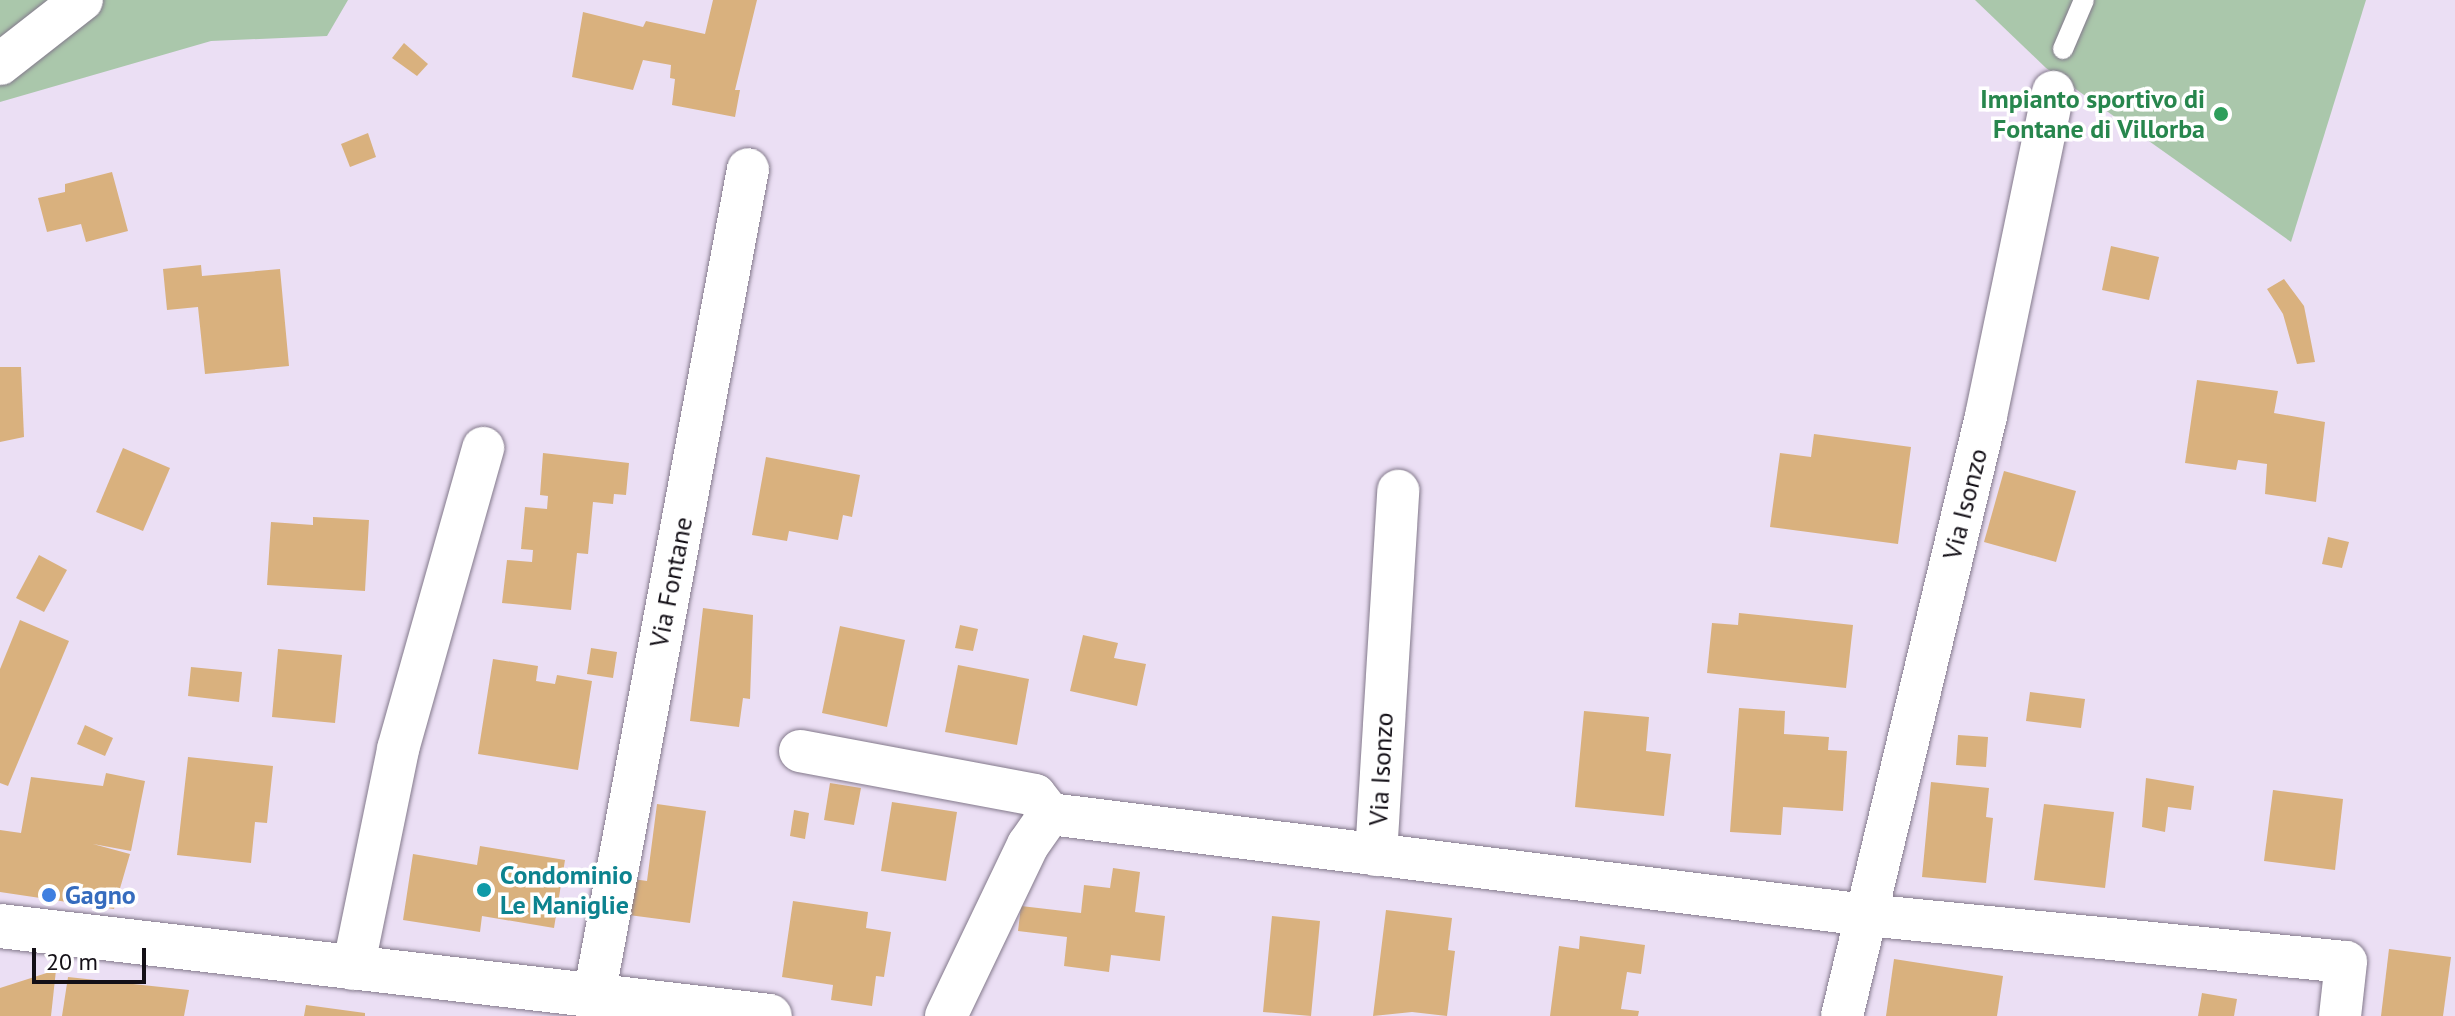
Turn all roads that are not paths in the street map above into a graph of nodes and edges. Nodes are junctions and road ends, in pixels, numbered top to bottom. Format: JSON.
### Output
{"nodes":[{"id":1,"x":82,"y":0,"type":"edge"},
{"id":2,"x":2084,"y":0,"type":"edge"},
{"id":3,"x":2063,"y":49,"type":"dead end"},
{"id":4,"x":0,"y":64,"type":"edge"},
{"id":5,"x":2053,"y":92,"type":"dead end"},
{"id":6,"x":748,"y":169,"type":"dead end"},
{"id":7,"x":483,"y":448,"type":"dead end"},
{"id":8,"x":1398,"y":491,"type":"dead end"},
{"id":9,"x":800,"y":751,"type":"dead end"},
{"id":10,"x":1050,"y":814,"type":"junction"},
{"id":11,"x":1376,"y":855,"type":"junction"},
{"id":12,"x":1866,"y":915,"type":"junction"},
{"id":13,"x":0,"y":926,"type":"edge"},
{"id":14,"x":353,"y":969,"type":"junction"},
{"id":15,"x":594,"y":996,"type":"junction"},
{"id":16,"x":648,"y":1009,"type":"edge"},
{"id":17,"x":770,"y":1016,"type":"edge"},
{"id":18,"x":946,"y":1016,"type":"edge"},
{"id":19,"x":1842,"y":1016,"type":"edge"},
{"id":20,"x":2340,"y":1016,"type":"edge"}],
"edges":[{"from":1,"to":4,"type":"street"},
{"from":2,"to":3,"type":"lane"},
{"from":5,"to":12,"type":"street","name":"Via Isonzo"},
{"from":6,"to":15,"type":"street","name":"Via Fontane"},
{"from":7,"to":14,"type":"street"},
{"from":8,"to":11,"type":"street","name":"Via Isonzo"},
{"from":9,"to":10,"type":"street","name":"Via Isonzo"},
{"from":10,"to":11,"type":"street","name":"Via Isonzo"},
{"from":10,"to":18,"type":"street"},
{"from":11,"to":12,"type":"street","name":"Via Isonzo"},
{"from":12,"to":19,"type":"street","name":"Via Isonzo"},
{"from":12,"to":20,"type":"street","name":"Via Isonzo"},
{"from":13,"to":14,"type":"street"},
{"from":14,"to":15,"type":"street"},
{"from":15,"to":16,"type":"street"},
{"from":16,"to":17,"type":"street"}]}
